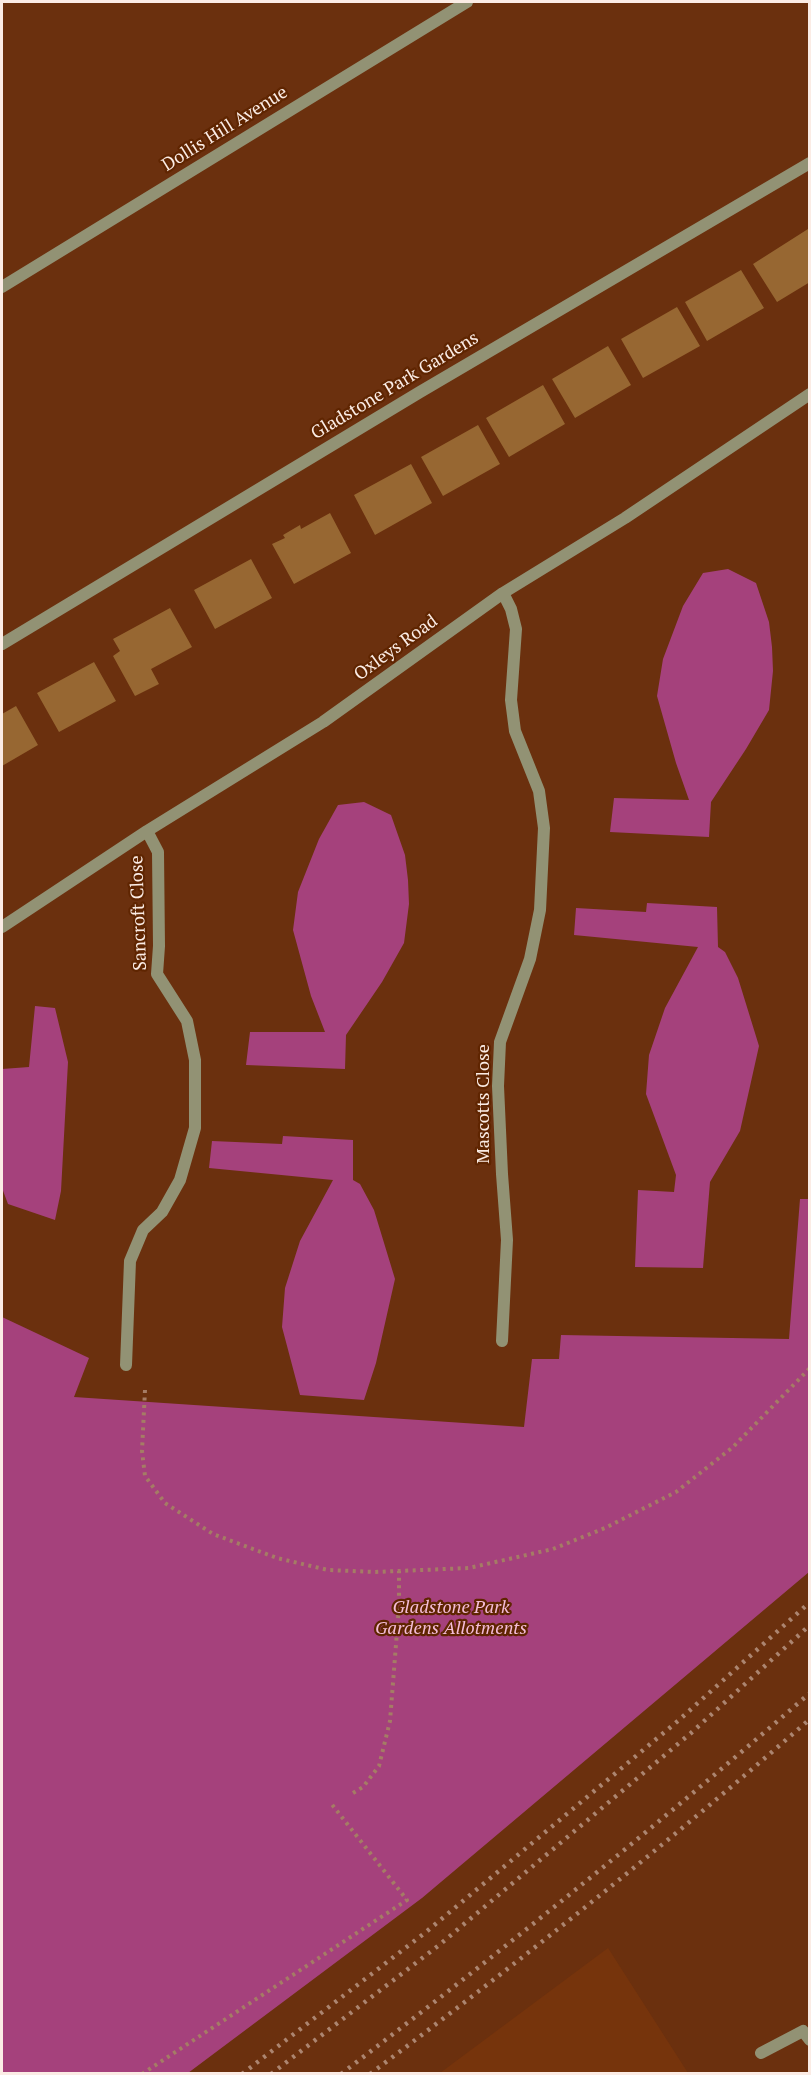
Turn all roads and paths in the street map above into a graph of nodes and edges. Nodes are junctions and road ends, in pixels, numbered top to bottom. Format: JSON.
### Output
{"nodes":[{"id":1,"x":467,"y":2,"type":"edge"},
{"id":2,"x":810,"y":163,"type":"edge"},
{"id":3,"x":2,"y":287,"type":"edge"},
{"id":4,"x":810,"y":394,"type":"edge"},
{"id":5,"x":503,"y":593,"type":"junction"},
{"id":6,"x":2,"y":644,"type":"edge"},
{"id":7,"x":147,"y":831,"type":"junction"},
{"id":8,"x":2,"y":927,"type":"edge"},
{"id":9,"x":502,"y":1341,"type":"dead end"},
{"id":10,"x":126,"y":1365,"type":"dead end"},
{"id":11,"x":810,"y":1368,"type":"edge"},
{"id":12,"x":145,"y":1390,"type":"dead end"},
{"id":13,"x":399,"y":1571,"type":"junction"},
{"id":14,"x":353,"y":1794,"type":"dead end"},
{"id":15,"x":330,"y":1802,"type":"dead end"},
{"id":16,"x":810,"y":2040,"type":"edge"},
{"id":17,"x":760,"y":2053,"type":"dead end"},
{"id":18,"x":142,"y":2073,"type":"edge"}],
"edges":[{"from":1,"to":3,"type":"street","name":"Dollis Hill Avenue"},
{"from":2,"to":6,"type":"street","name":"Gladstone Park Gardens"},
{"from":4,"to":5,"type":"street","name":"Oxleys Road"},
{"from":5,"to":7,"type":"street","name":"Oxleys Road"},
{"from":5,"to":9,"type":"street","name":"Mascotts Close"},
{"from":7,"to":8,"type":"street","name":"Oxleys Road"},
{"from":7,"to":10,"type":"street","name":"Sancroft Close"},
{"from":11,"to":13,"type":"path"},
{"from":12,"to":13,"type":"path"},
{"from":13,"to":14,"type":"path"},
{"from":15,"to":18,"type":"path"},
{"from":16,"to":17,"type":"street"}]}
